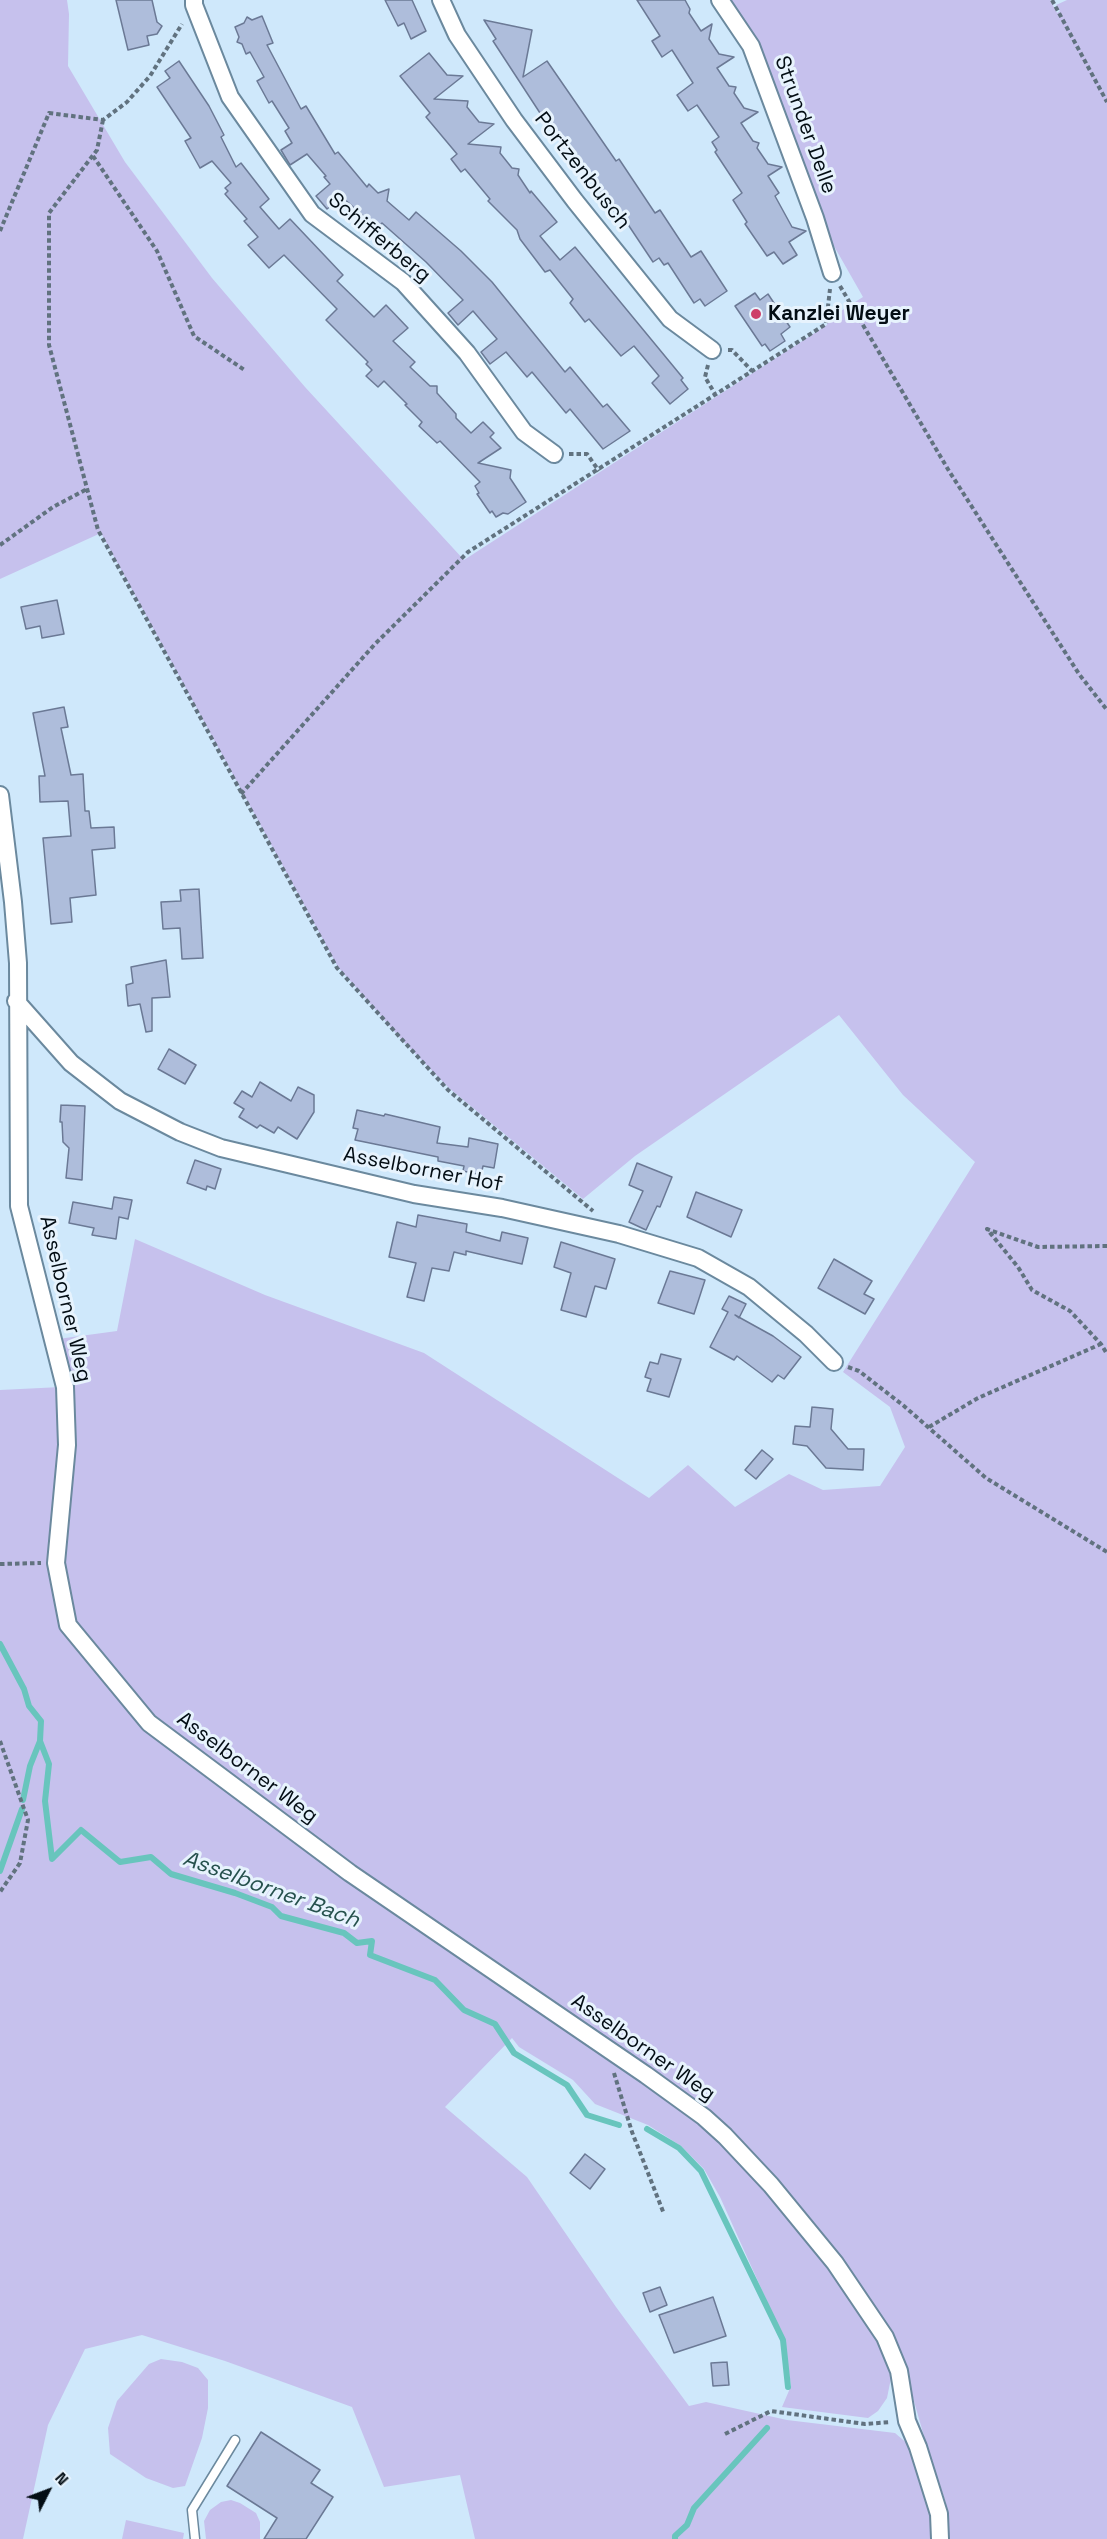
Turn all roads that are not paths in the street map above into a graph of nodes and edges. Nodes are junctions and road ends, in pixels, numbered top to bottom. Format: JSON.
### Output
{"nodes":[{"id":1,"x":441,"y":0,"type":"edge"},
{"id":2,"x":720,"y":0,"type":"edge"},
{"id":3,"x":194,"y":3,"type":"edge"},
{"id":4,"x":832,"y":273,"type":"road end"},
{"id":5,"x":712,"y":350,"type":"road end"},
{"id":6,"x":554,"y":454,"type":"road end"},
{"id":7,"x":0,"y":795,"type":"edge"},
{"id":8,"x":16,"y":1000,"type":"junction"},
{"id":9,"x":834,"y":1362,"type":"road end"},
{"id":10,"x":235,"y":2440,"type":"dead end"},
{"id":11,"x":195,"y":2539,"type":"edge"},
{"id":12,"x":940,"y":2539,"type":"edge"}],
"edges":[{"from":1,"to":5,"type":"street","name":"Portzenbusch"},
{"from":2,"to":4,"type":"street","name":"Strunder Delle"},
{"from":3,"to":6,"type":"street","name":"Schifferberg"},
{"from":7,"to":8,"type":"street","name":"Asselborner Weg"},
{"from":8,"to":9,"type":"street","name":"Asselborner Hof"},
{"from":8,"to":12,"type":"street","name":"Asselborner Weg"},
{"from":10,"to":11,"type":"lane"}]}
